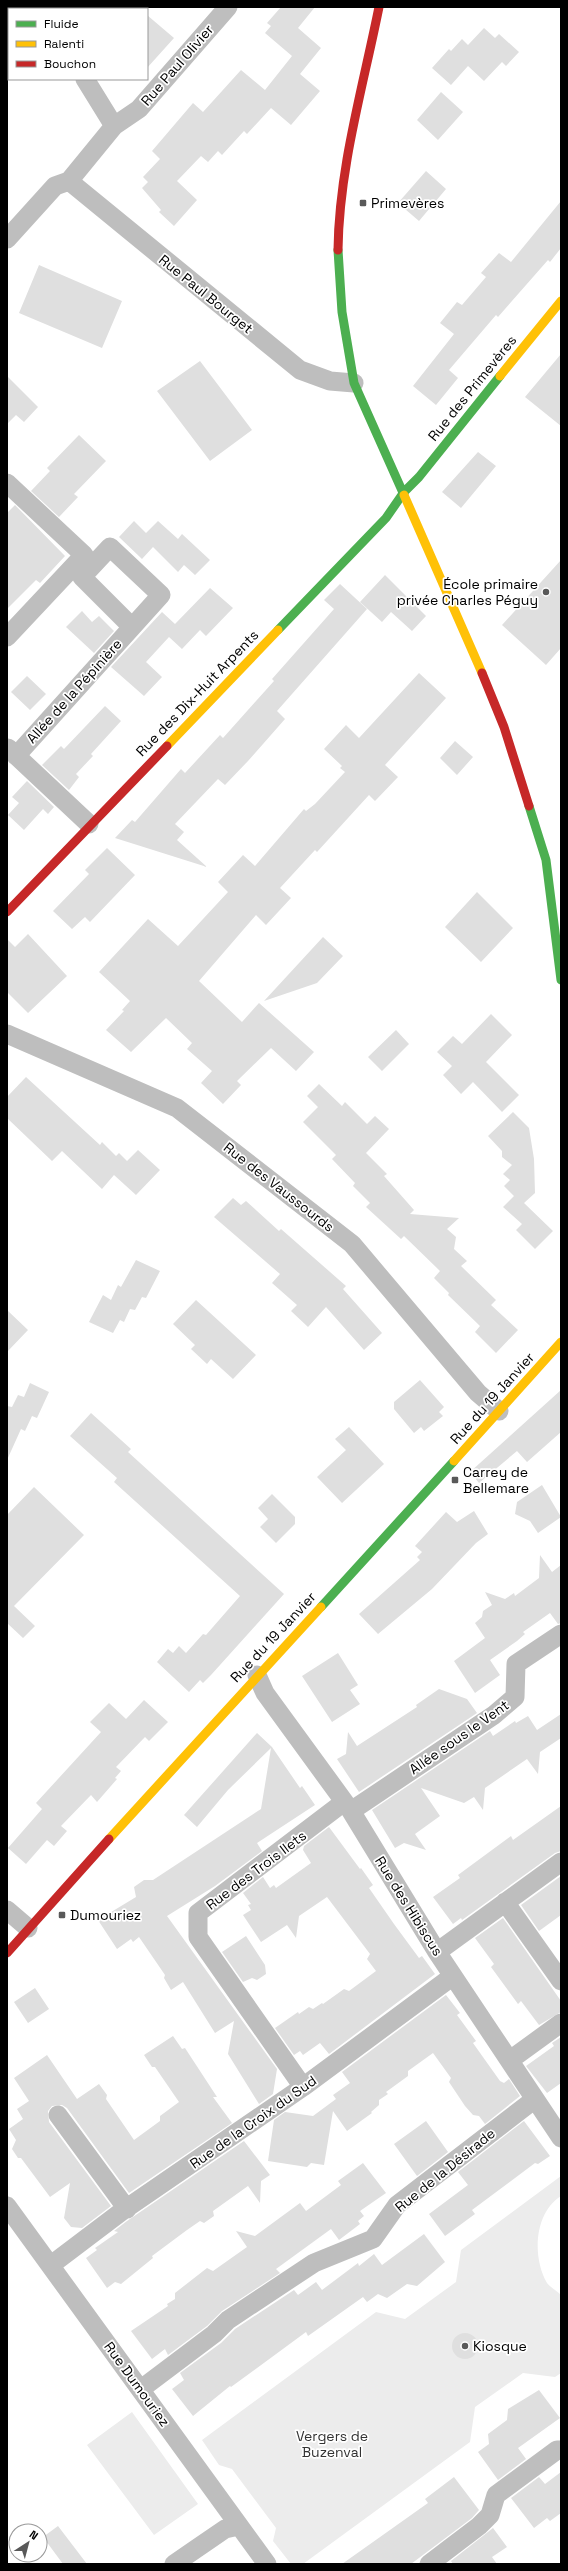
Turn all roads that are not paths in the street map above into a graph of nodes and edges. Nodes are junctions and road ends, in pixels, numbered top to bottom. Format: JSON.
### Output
{"nodes":[{"id":1,"x":228,"y":7,"type":"edge"},
{"id":2,"x":379,"y":7,"type":"edge"},
{"id":3,"x":85,"y":80,"type":"edge"},
{"id":4,"x":114,"y":126,"type":"junction"},
{"id":5,"x":69,"y":181,"type":"junction"},
{"id":6,"x":7,"y":239,"type":"edge"},
{"id":7,"x":561,"y":301,"type":"edge"},
{"id":8,"x":354,"y":383,"type":"junction"},
{"id":9,"x":7,"y":483,"type":"edge"},
{"id":10,"x":404,"y":492,"type":"junction"},
{"id":11,"x":132,"y":627,"type":"dead end"},
{"id":12,"x":7,"y":637,"type":"edge"},
{"id":13,"x":12,"y":752,"type":"edge"},
{"id":14,"x":90,"y":824,"type":"junction"},
{"id":15,"x":7,"y":912,"type":"edge"},
{"id":16,"x":561,"y":980,"type":"edge"},
{"id":17,"x":7,"y":1034,"type":"edge"},
{"id":18,"x":561,"y":1342,"type":"edge"},
{"id":19,"x":498,"y":1411,"type":"junction"},
{"id":20,"x":561,"y":1634,"type":"edge"},
{"id":21,"x":257,"y":1675,"type":"junction"},
{"id":22,"x":347,"y":1807,"type":"junction"},
{"id":23,"x":561,"y":1862,"type":"edge"},
{"id":24,"x":505,"y":1902,"type":"junction"},
{"id":25,"x":7,"y":1910,"type":"edge"},
{"id":26,"x":28,"y":1928,"type":"junction"},
{"id":27,"x":437,"y":1952,"type":"junction"},
{"id":28,"x":7,"y":1953,"type":"edge"},
{"id":29,"x":453,"y":1976,"type":"junction"},
{"id":30,"x":561,"y":1981,"type":"edge"},
{"id":31,"x":561,"y":2023,"type":"edge"},
{"id":32,"x":510,"y":2060,"type":"junction"},
{"id":33,"x":303,"y":2087,"type":"junction"},
{"id":34,"x":535,"y":2099,"type":"junction"},
{"id":35,"x":58,"y":2115,"type":"dead end"},
{"id":36,"x":561,"y":2138,"type":"edge"},
{"id":37,"x":7,"y":2206,"type":"edge"},
{"id":38,"x":127,"y":2209,"type":"junction"},
{"id":39,"x":51,"y":2265,"type":"junction"},
{"id":40,"x":141,"y":2390,"type":"junction"},
{"id":41,"x":560,"y":2452,"type":"edge"},
{"id":42,"x":239,"y":2526,"type":"junction"},
{"id":43,"x":174,"y":2564,"type":"edge"},
{"id":44,"x":267,"y":2564,"type":"edge"},
{"id":45,"x":428,"y":2564,"type":"edge"}],
"edges":[{"from":1,"to":4,"type":"street","name":"Rue Paul Olivier"},
{"from":2,"to":8,"type":"street"},
{"from":3,"to":4,"type":"street"},
{"from":4,"to":5,"type":"street","name":"Rue Paul Olivier"},
{"from":5,"to":6,"type":"street","name":"Rue Paul Olivier"},
{"from":5,"to":8,"type":"street","name":"Rue Paul Bourget"},
{"from":7,"to":10,"type":"street","name":"Rue des Primevères"},
{"from":8,"to":10,"type":"street"},
{"from":9,"to":12,"type":"street"},
{"from":10,"to":14,"type":"street","name":"Rue des Dix-Huit Arpents"},
{"from":10,"to":16,"type":"street"},
{"from":11,"to":13,"type":"street","name":"Allée de la Pépinière"},
{"from":13,"to":14,"type":"street","name":"Allée de la Pépinière"},
{"from":14,"to":15,"type":"street","name":"Rue des Dix-Huit Arpents"},
{"from":17,"to":19,"type":"street","name":"Rue des Vaussourds"},
{"from":18,"to":19,"type":"street","name":"Rue du 19 Janvier"},
{"from":19,"to":21,"type":"street","name":"Rue du 19 Janvier"},
{"from":20,"to":22,"type":"street","name":"Allée sous le Vent"},
{"from":21,"to":22,"type":"street","name":"Rue des Hibiscus"},
{"from":21,"to":26,"type":"street","name":"Rue du 19 Janvier"},
{"from":22,"to":27,"type":"street","name":"Rue des Hibiscus"},
{"from":22,"to":33,"type":"street","name":"Rue des Trois Ilets"},
{"from":23,"to":24,"type":"street"},
{"from":24,"to":27,"type":"street"},
{"from":24,"to":30,"type":"street"},
{"from":25,"to":26,"type":"street"},
{"from":26,"to":28,"type":"street","name":"Rue du 19 Janvier"},
{"from":27,"to":29,"type":"street","name":"Rue des Hibiscus"},
{"from":29,"to":32,"type":"street","name":"Rue des Hibiscus"},
{"from":29,"to":33,"type":"street","name":"Rue de la Croix du Sud"},
{"from":31,"to":32,"type":"street"},
{"from":32,"to":34,"type":"street","name":"Rue des Hibiscus"},
{"from":33,"to":38,"type":"street","name":"Rue de la Croix du Sud"},
{"from":34,"to":36,"type":"street","name":"Rue des Hibiscus"},
{"from":34,"to":40,"type":"street","name":"Rue de la Désirade"},
{"from":35,"to":38,"type":"street"},
{"from":37,"to":39,"type":"street","name":"Rue Dumouriez"},
{"from":38,"to":39,"type":"street","name":"Rue de la Croix du Sud"},
{"from":39,"to":40,"type":"street","name":"Rue Dumouriez"},
{"from":40,"to":42,"type":"street","name":"Rue Dumouriez"},
{"from":41,"to":45,"type":"street"},
{"from":42,"to":43,"type":"street"},
{"from":42,"to":44,"type":"street","name":"Rue Dumouriez"}]}
